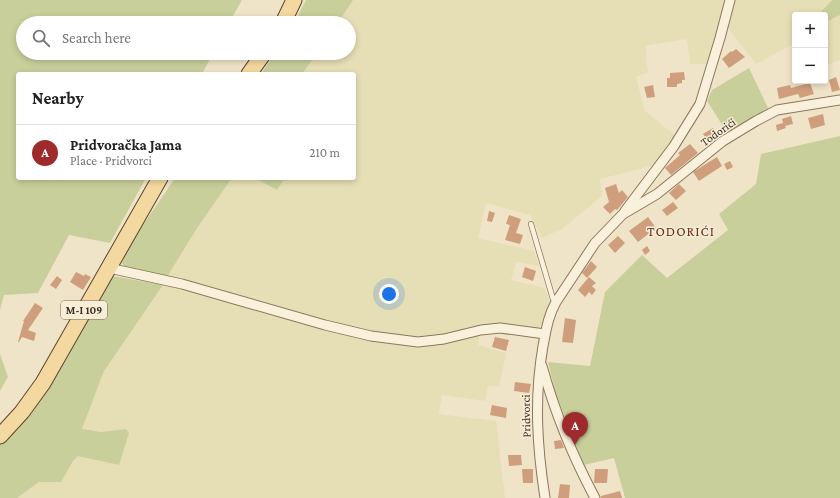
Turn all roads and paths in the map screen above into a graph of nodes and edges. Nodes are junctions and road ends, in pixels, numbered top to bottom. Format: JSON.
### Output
{"nodes":[{"id":1,"x":294,"y":0,"type":"edge"},
{"id":2,"x":730,"y":0,"type":"edge"},
{"id":3,"x":286,"y":16,"type":"edge"},
{"id":4,"x":259,"y":60,"type":"edge"},
{"id":5,"x":250,"y":72,"type":"edge"},
{"id":6,"x":840,"y":100,"type":"edge"},
{"id":7,"x":159,"y":180,"type":"edge"},
{"id":8,"x":623,"y":214,"type":"junction"},
{"id":9,"x":531,"y":224,"type":"dead end"},
{"id":10,"x":109,"y":268,"type":"junction"},
{"id":11,"x":556,"y":302,"type":"junction"},
{"id":12,"x":545,"y":334,"type":"junction"},
{"id":13,"x":541,"y":360,"type":"junction"},
{"id":14,"x":0,"y":436,"type":"edge"},
{"id":15,"x":545,"y":498,"type":"edge"},
{"id":16,"x":595,"y":498,"type":"edge"}],
"edges":[{"from":1,"to":3,"type":"main road"},
{"from":2,"to":8,"type":"street","name":"Todorići"},
{"from":4,"to":5,"type":"main road"},
{"from":6,"to":8,"type":"street","name":"Todorići"},
{"from":7,"to":10,"type":"main road","number":"M-I 109"},
{"from":8,"to":11,"type":"street","name":"Todorići"},
{"from":9,"to":11,"type":"lane"},
{"from":10,"to":12,"type":"street"},
{"from":10,"to":14,"type":"main road","number":"M-I 109"},
{"from":11,"to":12,"type":"street","name":"Todorići"},
{"from":12,"to":13,"type":"street","name":"Pridvorci"},
{"from":13,"to":15,"type":"street","name":"Pridvorci"},
{"from":13,"to":16,"type":"street"}]}
